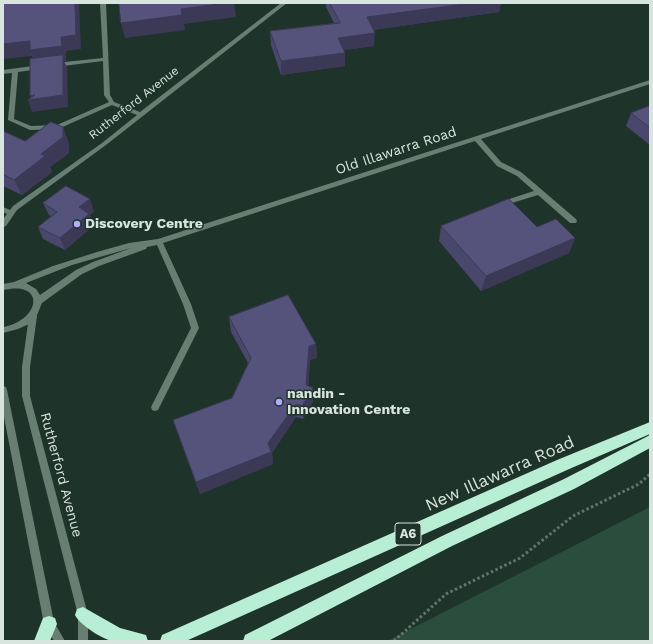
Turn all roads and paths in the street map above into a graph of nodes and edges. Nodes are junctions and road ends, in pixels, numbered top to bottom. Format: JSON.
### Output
{"nodes":[{"id":1,"x":103,"y":3,"type":"edge"},
{"id":2,"x":284,"y":3,"type":"edge"},
{"id":3,"x":106,"y":59,"type":"junction"},
{"id":4,"x":15,"y":70,"type":"junction"},
{"id":5,"x":3,"y":72,"type":"edge"},
{"id":6,"x":650,"y":82,"type":"edge"},
{"id":7,"x":112,"y":103,"type":"junction"},
{"id":8,"x":141,"y":115,"type":"junction"},
{"id":9,"x":476,"y":138,"type":"junction"},
{"id":10,"x":539,"y":192,"type":"junction"},
{"id":11,"x":495,"y":207,"type":"edge"},
{"id":12,"x":3,"y":209,"type":"edge"},
{"id":13,"x":11,"y":213,"type":"junction"},
{"id":14,"x":573,"y":221,"type":"dead end"},
{"id":15,"x":3,"y":224,"type":"edge"},
{"id":16,"x":155,"y":243,"type":"junction"},
{"id":17,"x":15,"y":285,"type":"junction"},
{"id":18,"x":3,"y":286,"type":"edge"},
{"id":19,"x":38,"y":301,"type":"junction"},
{"id":20,"x":33,"y":316,"type":"junction"},
{"id":21,"x":3,"y":330,"type":"edge"},
{"id":22,"x":3,"y":390,"type":"edge"},
{"id":23,"x":155,"y":407,"type":"dead end"},
{"id":24,"x":650,"y":428,"type":"edge"},
{"id":25,"x":650,"y":441,"type":"edge"},
{"id":26,"x":650,"y":474,"type":"edge"},
{"id":27,"x":83,"y":615,"type":"junction"},
{"id":28,"x":48,"y":624,"type":"junction"},
{"id":29,"x":42,"y":641,"type":"edge"},
{"id":30,"x":60,"y":641,"type":"edge"},
{"id":31,"x":83,"y":641,"type":"edge"},
{"id":32,"x":140,"y":641,"type":"edge"},
{"id":33,"x":168,"y":641,"type":"edge"},
{"id":34,"x":251,"y":641,"type":"edge"},
{"id":35,"x":394,"y":641,"type":"edge"}],
"edges":[{"from":1,"to":3,"type":"street"},
{"from":2,"to":8,"type":"street","name":"Rutherford Avenue"},
{"from":3,"to":4,"type":"street"},
{"from":3,"to":7,"type":"street"},
{"from":4,"to":5,"type":"street"},
{"from":4,"to":7,"type":"street"},
{"from":6,"to":9,"type":"street","name":"Old Illawarra Road"},
{"from":7,"to":8,"type":"street"},
{"from":8,"to":13,"type":"street","name":"Rutherford Avenue"},
{"from":9,"to":10,"type":"street"},
{"from":9,"to":16,"type":"street","name":"Old Illawarra Road"},
{"from":10,"to":11,"type":"street"},
{"from":10,"to":14,"type":"street"},
{"from":12,"to":13,"type":"street"},
{"from":13,"to":15,"type":"street","name":"Rutherford Avenue"},
{"from":16,"to":17,"type":"street","name":"Old Illawarra Road"},
{"from":16,"to":19,"type":"street","name":"Old Illawarra Road"},
{"from":16,"to":23,"type":"street"},
{"from":17,"to":18,"type":"street"},
{"from":17,"to":19,"type":"street"},
{"from":19,"to":20,"type":"street","name":"Rutherford Avenue"},
{"from":20,"to":21,"type":"street"},
{"from":20,"to":27,"type":"street","name":"Rutherford Avenue"},
{"from":22,"to":28,"type":"street"},
{"from":24,"to":33,"type":"highway","name":"New Illawarra Road","number":"A6"},
{"from":25,"to":34,"type":"highway","number":"A6"},
{"from":26,"to":35,"type":"path"},
{"from":27,"to":31,"type":"street","name":"Rutherford Avenue"},
{"from":27,"to":32,"type":"highway"},
{"from":28,"to":29,"type":"highway"},
{"from":28,"to":30,"type":"street"}]}
